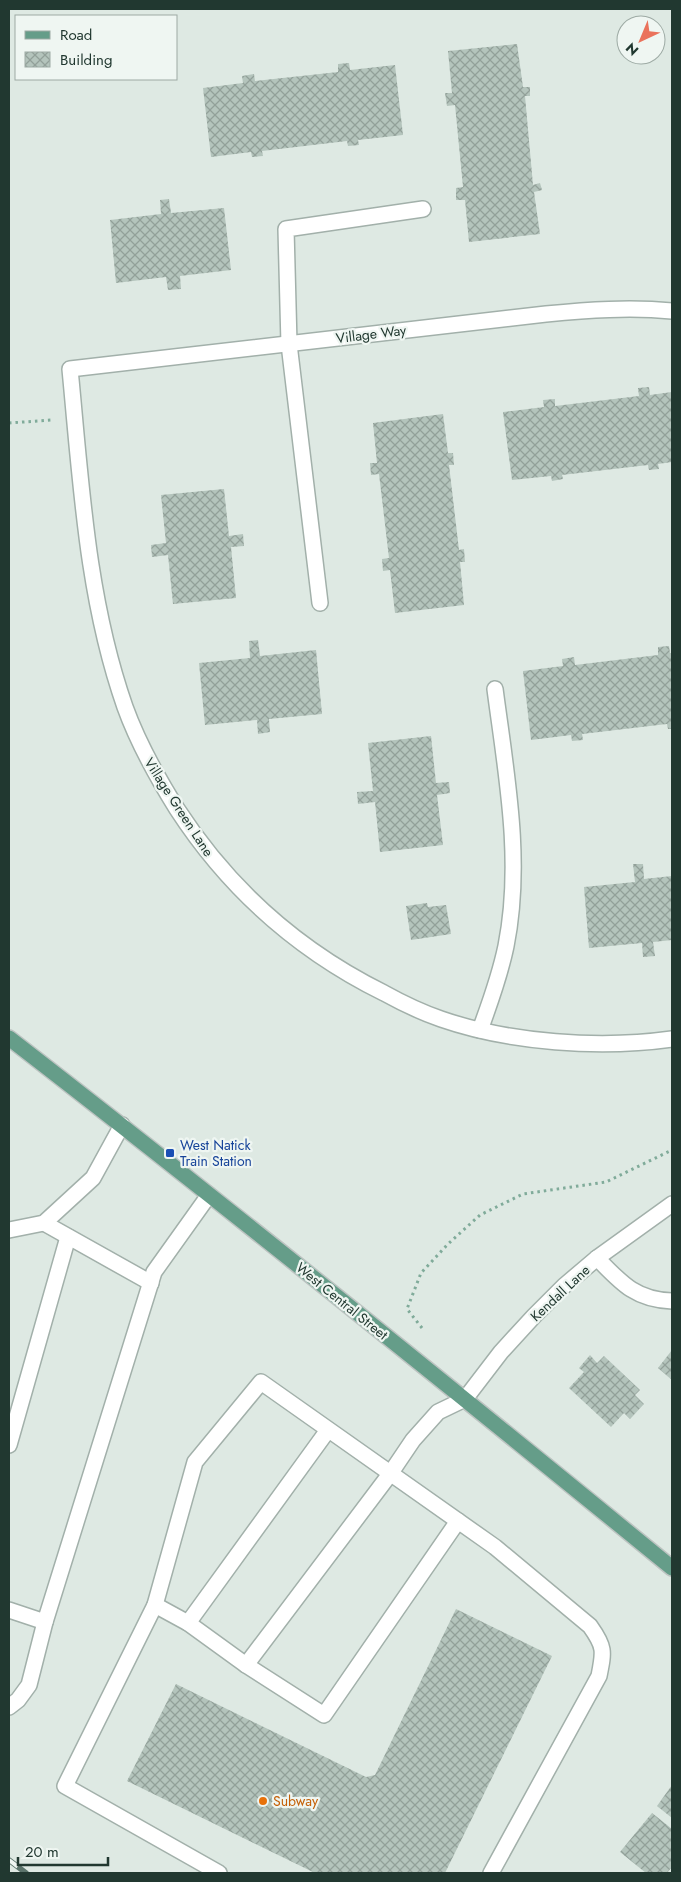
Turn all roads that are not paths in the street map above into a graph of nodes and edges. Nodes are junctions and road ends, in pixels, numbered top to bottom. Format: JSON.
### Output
{"nodes":[{"id":1,"x":423,"y":209,"type":"dead end"},
{"id":2,"x":672,"y":311,"type":"edge"},
{"id":3,"x":289,"y":344,"type":"junction"},
{"id":4,"x":70,"y":369,"type":"joint"},
{"id":5,"x":320,"y":603,"type":"dead end"},
{"id":6,"x":495,"y":689,"type":"dead end"},
{"id":7,"x":480,"y":1030,"type":"junction"},
{"id":8,"x":9,"y":1038,"type":"edge"},
{"id":9,"x":672,"y":1039,"type":"edge"},
{"id":10,"x":122,"y":1125,"type":"junction"},
{"id":11,"x":209,"y":1195,"type":"junction"},
{"id":12,"x":672,"y":1204,"type":"edge"},
{"id":13,"x":44,"y":1224,"type":"junction"},
{"id":14,"x":9,"y":1230,"type":"edge"},
{"id":15,"x":68,"y":1237,"type":"junction"},
{"id":16,"x":597,"y":1258,"type":"junction"},
{"id":17,"x":151,"y":1283,"type":"junction"},
{"id":18,"x":672,"y":1302,"type":"edge"},
{"id":19,"x":465,"y":1399,"type":"junction"},
{"id":20,"x":328,"y":1430,"type":"junction"},
{"id":21,"x":9,"y":1445,"type":"edge"},
{"id":22,"x":390,"y":1474,"type":"junction"},
{"id":23,"x":458,"y":1522,"type":"junction"},
{"id":24,"x":672,"y":1568,"type":"edge"},
{"id":25,"x":155,"y":1605,"type":"junction"},
{"id":26,"x":9,"y":1610,"type":"edge"},
{"id":27,"x":45,"y":1622,"type":"junction"},
{"id":28,"x":188,"y":1623,"type":"junction"},
{"id":29,"x":246,"y":1665,"type":"junction"},
{"id":30,"x":9,"y":1707,"type":"edge"},
{"id":31,"x":219,"y":1873,"type":"edge"},
{"id":32,"x":490,"y":1873,"type":"edge"}],
"edges":[{"from":1,"to":3,"type":"street"},
{"from":2,"to":3,"type":"street","name":"Village Way"},
{"from":3,"to":4,"type":"street","name":"Village Way"},
{"from":3,"to":5,"type":"street"},
{"from":4,"to":7,"type":"street","name":"Village Green Lane"},
{"from":6,"to":7,"type":"street"},
{"from":7,"to":9,"type":"street","name":"Village Green Lane"},
{"from":8,"to":10,"type":"main road","name":"West Central Street"},
{"from":10,"to":11,"type":"main road","name":"West Central Street"},
{"from":10,"to":13,"type":"street"},
{"from":11,"to":17,"type":"street"},
{"from":11,"to":19,"type":"main road","name":"West Central Street"},
{"from":12,"to":16,"type":"street","name":"Kendall Lane"},
{"from":13,"to":14,"type":"street"},
{"from":13,"to":15,"type":"street"},
{"from":15,"to":17,"type":"street"},
{"from":15,"to":21,"type":"street"},
{"from":16,"to":18,"type":"street"},
{"from":16,"to":19,"type":"street","name":"Kendall Lane"},
{"from":17,"to":27,"type":"street"},
{"from":19,"to":22,"type":"street"},
{"from":19,"to":24,"type":"main road","name":"West Central Street"},
{"from":20,"to":22,"type":"street"},
{"from":20,"to":25,"type":"street"},
{"from":20,"to":28,"type":"street"},
{"from":22,"to":23,"type":"street"},
{"from":22,"to":29,"type":"street"},
{"from":23,"to":29,"type":"street"},
{"from":23,"to":32,"type":"street"},
{"from":25,"to":28,"type":"street"},
{"from":25,"to":31,"type":"street"},
{"from":26,"to":27,"type":"street"},
{"from":27,"to":30,"type":"street"},
{"from":28,"to":29,"type":"street"}]}
